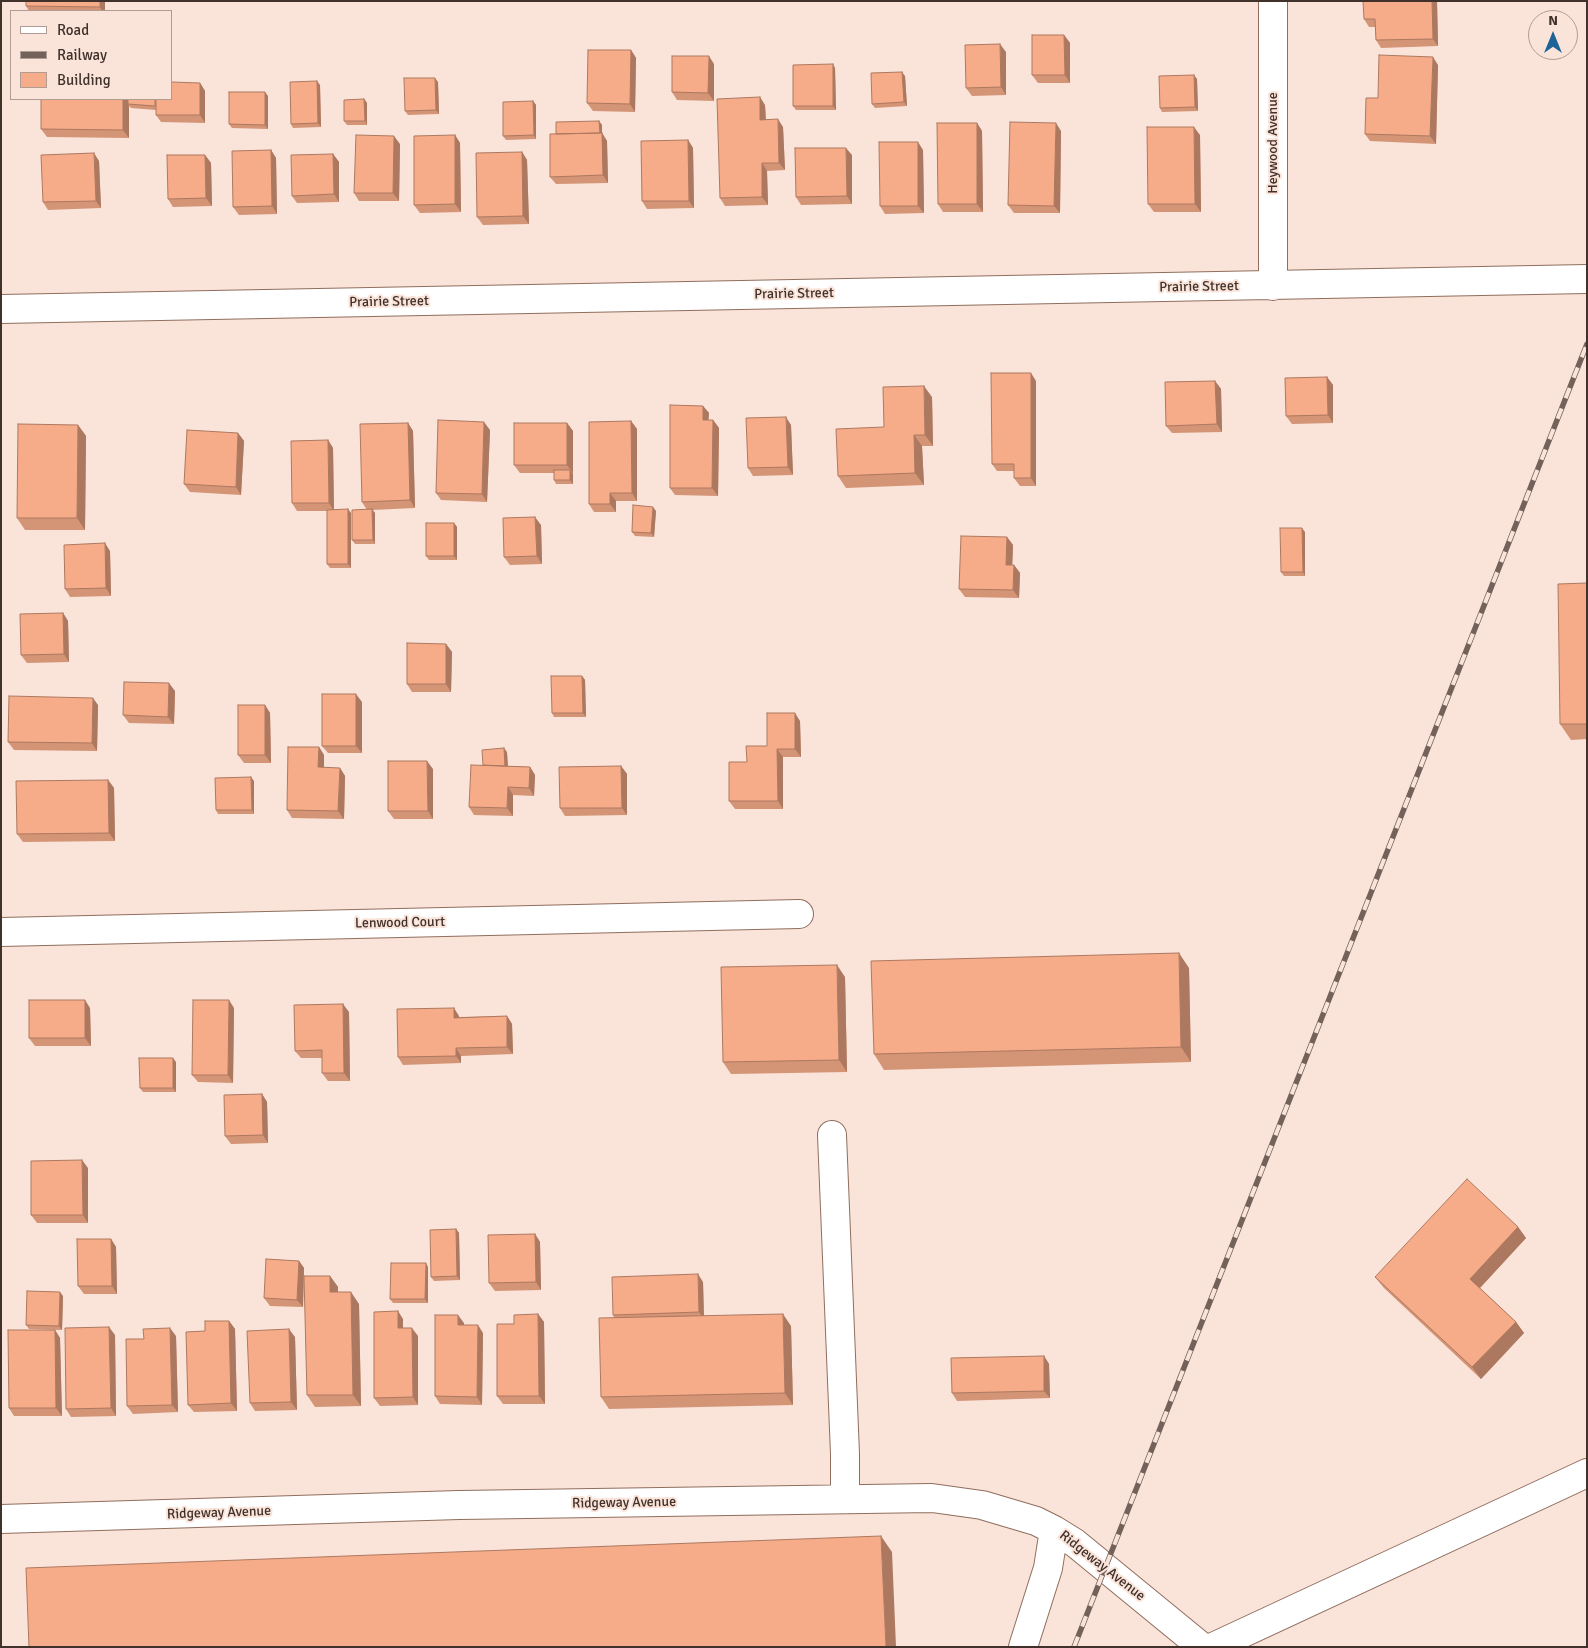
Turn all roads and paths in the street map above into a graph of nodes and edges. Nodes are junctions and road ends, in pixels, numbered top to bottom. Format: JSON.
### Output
{"nodes":[{"id":1,"x":1273,"y":1,"type":"edge"},
{"id":2,"x":1587,"y":279,"type":"edge"},
{"id":3,"x":1273,"y":286,"type":"junction"},
{"id":4,"x":1,"y":309,"type":"edge"},
{"id":5,"x":799,"y":914,"type":"dead end"},
{"id":6,"x":1,"y":932,"type":"edge"},
{"id":7,"x":832,"y":1136,"type":"dead end"},
{"id":8,"x":1587,"y":1473,"type":"edge"},
{"id":9,"x":844,"y":1499,"type":"junction"},
{"id":10,"x":1,"y":1519,"type":"edge"},
{"id":11,"x":1054,"y":1530,"type":"junction"},
{"id":12,"x":1023,"y":1647,"type":"edge"},
{"id":13,"x":1202,"y":1647,"type":"edge"},
{"id":14,"x":1214,"y":1647,"type":"edge"}],
"edges":[{"from":1,"to":3,"type":"street","name":"Heywood Avenue"},
{"from":2,"to":3,"type":"street","name":"Prairie Street"},
{"from":3,"to":4,"type":"street","name":"Prairie Street"},
{"from":5,"to":6,"type":"street","name":"Lenwood Court"},
{"from":7,"to":9,"type":"street"},
{"from":8,"to":14,"type":"street"},
{"from":9,"to":10,"type":"street","name":"Ridgeway Avenue"},
{"from":9,"to":11,"type":"street","name":"Ridgeway Avenue"},
{"from":11,"to":12,"type":"street"},
{"from":11,"to":13,"type":"street","name":"Ridgeway Avenue"}]}
